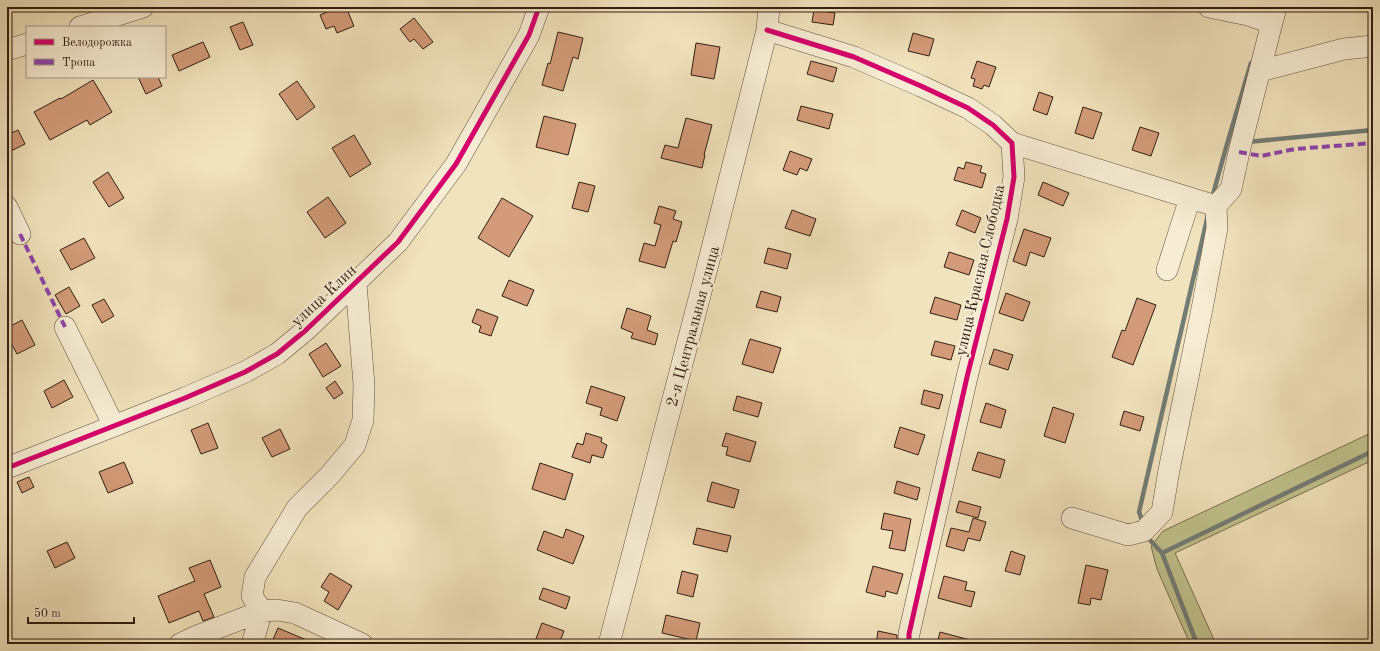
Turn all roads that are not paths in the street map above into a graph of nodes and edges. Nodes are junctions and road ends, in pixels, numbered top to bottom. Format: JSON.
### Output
{"nodes":[{"id":1,"x":143,"y":7,"type":"edge"},
{"id":2,"x":539,"y":7,"type":"edge"},
{"id":3,"x":769,"y":7,"type":"edge"},
{"id":4,"x":1209,"y":7,"type":"edge"},
{"id":5,"x":1274,"y":15,"type":"edge"},
{"id":6,"x":83,"y":26,"type":"edge"},
{"id":7,"x":767,"y":30,"type":"junction"},
{"id":8,"x":26,"y":44,"type":"edge"},
{"id":9,"x":1373,"y":46,"type":"edge"},
{"id":10,"x":7,"y":50,"type":"edge"},
{"id":11,"x":1260,"y":71,"type":"junction"},
{"id":12,"x":1012,"y":143,"type":"junction"},
{"id":13,"x":1190,"y":198,"type":"junction"},
{"id":14,"x":1216,"y":206,"type":"junction"},
{"id":15,"x":7,"y":207,"type":"edge"},
{"id":16,"x":20,"y":234,"type":"dead end"},
{"id":17,"x":1167,"y":270,"type":"dead end"},
{"id":18,"x":356,"y":282,"type":"junction"},
{"id":19,"x":65,"y":327,"type":"dead end"},
{"id":20,"x":114,"y":426,"type":"junction"},
{"id":21,"x":7,"y":468,"type":"edge"},
{"id":22,"x":1072,"y":518,"type":"dead end"},
{"id":23,"x":262,"y":611,"type":"junction"},
{"id":24,"x":180,"y":644,"type":"edge"},
{"id":25,"x":252,"y":644,"type":"edge"},
{"id":26,"x":362,"y":644,"type":"edge"},
{"id":27,"x":609,"y":644,"type":"edge"},
{"id":28,"x":909,"y":644,"type":"edge"}],
"edges":[{"from":1,"to":6,"type":"street"},
{"from":2,"to":18,"type":"street","name":"улица Клин"},
{"from":3,"to":7,"type":"street","name":"2-я Центральная улица"},
{"from":4,"to":5,"type":"street"},
{"from":5,"to":11,"type":"street"},
{"from":7,"to":12,"type":"street"},
{"from":7,"to":27,"type":"street","name":"2-я Центральная улица"},
{"from":8,"to":10,"type":"street"},
{"from":9,"to":11,"type":"street"},
{"from":11,"to":14,"type":"street"},
{"from":12,"to":13,"type":"street"},
{"from":12,"to":28,"type":"street","name":"улица Красная Слободка"},
{"from":13,"to":14,"type":"street"},
{"from":13,"to":17,"type":"street"},
{"from":14,"to":22,"type":"street"},
{"from":15,"to":16,"type":"street"},
{"from":18,"to":20,"type":"street","name":"улица Клин"},
{"from":18,"to":23,"type":"street"},
{"from":19,"to":20,"type":"street"},
{"from":20,"to":21,"type":"street","name":"улица Клин"},
{"from":23,"to":24,"type":"street"},
{"from":23,"to":25,"type":"street"},
{"from":23,"to":26,"type":"street"}]}
